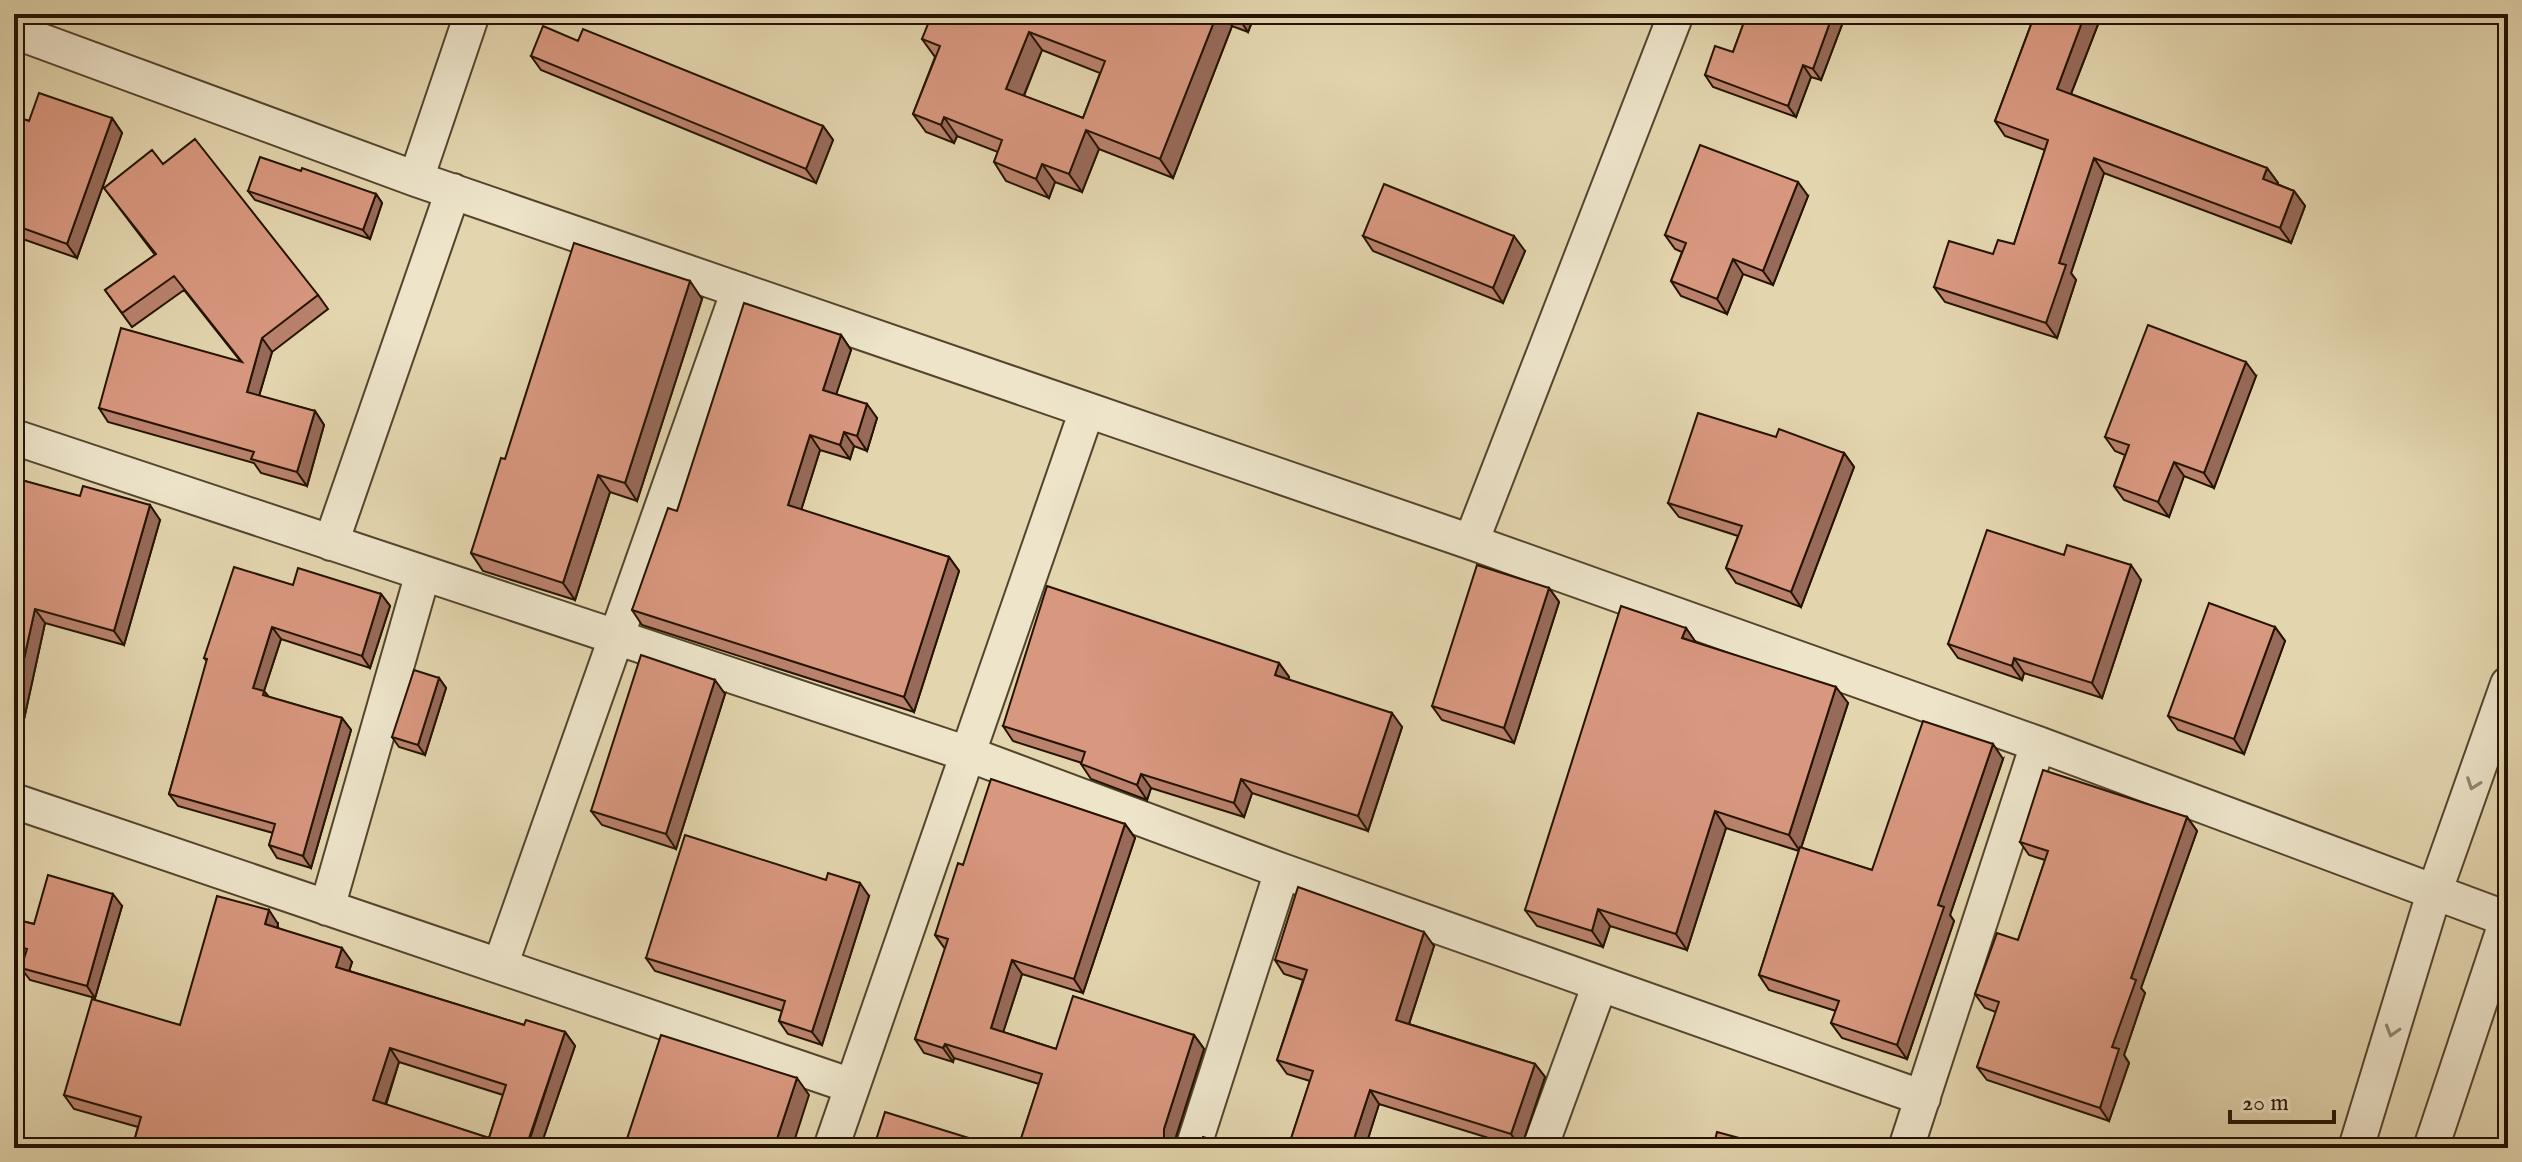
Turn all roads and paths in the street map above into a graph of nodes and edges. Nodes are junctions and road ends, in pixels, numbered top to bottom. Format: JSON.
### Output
{"nodes":[{"id":1,"x":472,"y":14,"type":"edge"},
{"id":2,"x":1676,"y":14,"type":"edge"},
{"id":3,"x":14,"y":31,"type":"edge"},
{"id":4,"x":416,"y":179,"type":"junction"},
{"id":5,"x":453,"y":191,"type":"junction"},
{"id":6,"x":739,"y":290,"type":"junction"},
{"id":7,"x":1087,"y":410,"type":"junction"},
{"id":8,"x":14,"y":437,"type":"edge"},
{"id":9,"x":1471,"y":542,"type":"junction"},
{"id":10,"x":331,"y":543,"type":"junction"},
{"id":11,"x":423,"y":573,"type":"junction"},
{"id":12,"x":614,"y":636,"type":"junction"},
{"id":13,"x":2508,"y":684,"type":"edge"},
{"id":14,"x":2038,"y":744,"type":"junction"},
{"id":15,"x":968,"y":754,"type":"junction"},
{"id":16,"x":14,"y":801,"type":"edge"},
{"id":17,"x":1282,"y":871,"type":"junction"},
{"id":18,"x":2434,"y":893,"type":"junction"},
{"id":19,"x":327,"y":908,"type":"junction"},
{"id":20,"x":2508,"y":918,"type":"edge"},
{"id":21,"x":500,"y":966,"type":"junction"},
{"id":22,"x":1600,"y":984,"type":"junction"},
{"id":23,"x":852,"y":1086,"type":"junction"},
{"id":24,"x":1923,"y":1098,"type":"junction"},
{"id":25,"x":831,"y":1148,"type":"edge"},
{"id":26,"x":1193,"y":1148,"type":"edge"},
{"id":27,"x":1540,"y":1148,"type":"edge"},
{"id":28,"x":1906,"y":1148,"type":"edge"},
{"id":29,"x":2356,"y":1148,"type":"edge"},
{"id":30,"x":2431,"y":1148,"type":"edge"}],
"edges":[{"from":1,"to":4,"type":"street"},
{"from":2,"to":9,"type":"street"},
{"from":3,"to":4,"type":"street"},
{"from":4,"to":5,"type":"street"},
{"from":5,"to":6,"type":"street"},
{"from":5,"to":10,"type":"street"},
{"from":6,"to":7,"type":"street"},
{"from":6,"to":12,"type":"street"},
{"from":7,"to":9,"type":"street"},
{"from":7,"to":15,"type":"street"},
{"from":8,"to":10,"type":"street"},
{"from":9,"to":14,"type":"street"},
{"from":10,"to":11,"type":"street"},
{"from":11,"to":12,"type":"street"},
{"from":11,"to":19,"type":"street"},
{"from":12,"to":15,"type":"street"},
{"from":12,"to":21,"type":"street"},
{"from":13,"to":18,"type":"street","one_way":true},
{"from":14,"to":18,"type":"street"},
{"from":14,"to":24,"type":"street"},
{"from":15,"to":17,"type":"street"},
{"from":15,"to":23,"type":"street"},
{"from":16,"to":19,"type":"street"},
{"from":17,"to":22,"type":"street"},
{"from":17,"to":26,"type":"street"},
{"from":18,"to":20,"type":"street"},
{"from":18,"to":29,"type":"street","one_way":true},
{"from":19,"to":21,"type":"street"},
{"from":20,"to":30,"type":"street"},
{"from":21,"to":23,"type":"street"},
{"from":22,"to":24,"type":"street"},
{"from":22,"to":27,"type":"street"},
{"from":23,"to":25,"type":"street"},
{"from":24,"to":28,"type":"street"}]}
